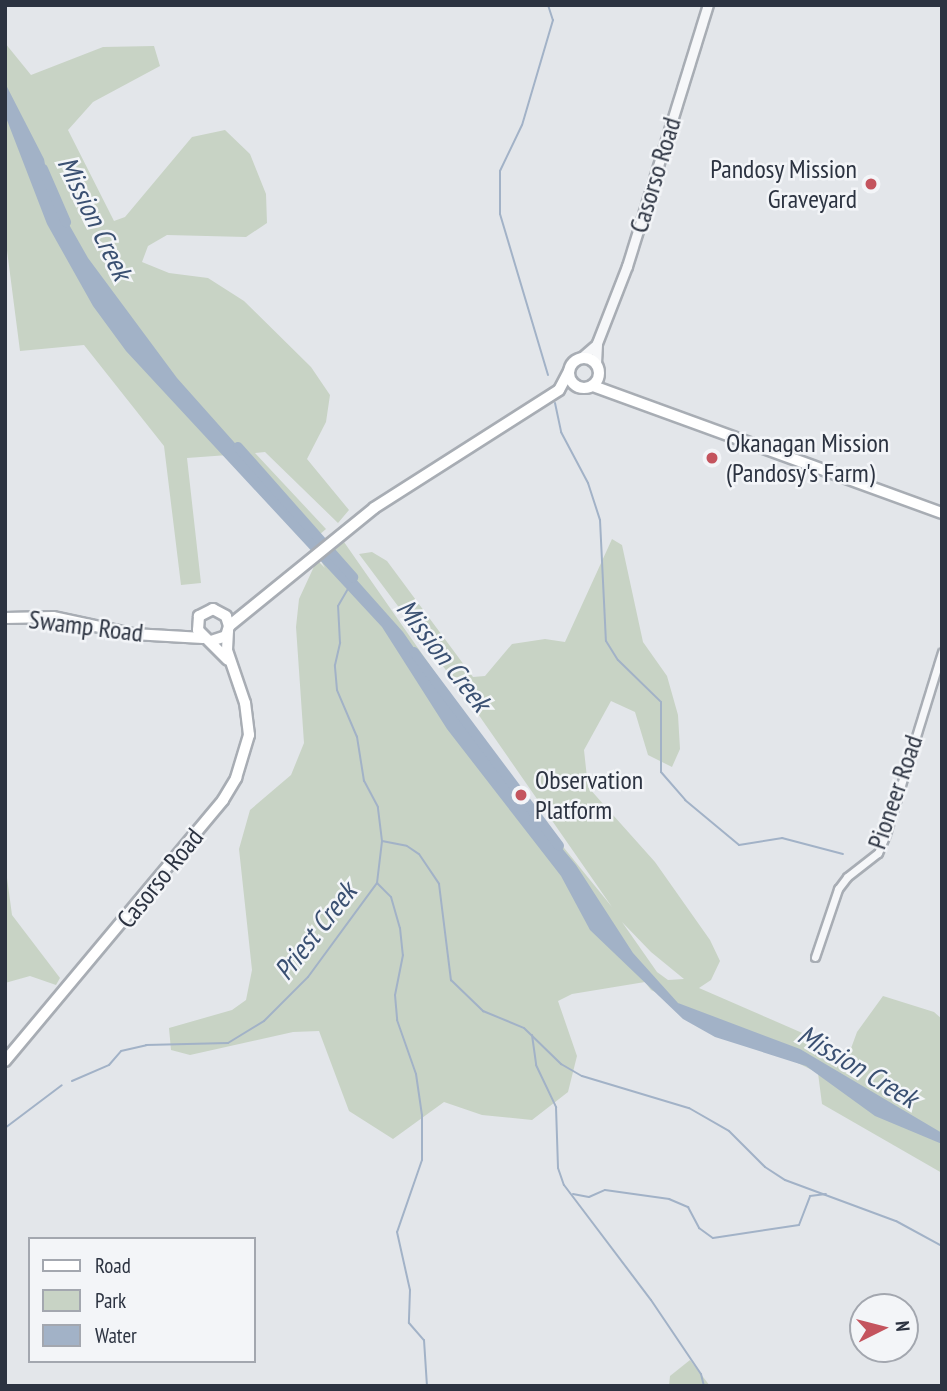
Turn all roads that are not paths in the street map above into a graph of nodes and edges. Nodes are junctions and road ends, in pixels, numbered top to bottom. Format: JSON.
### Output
{"nodes":[{"id":1,"x":708,"y":5,"type":"edge"},
{"id":2,"x":597,"y":343,"type":"junction"},
{"id":3,"x":582,"y":358,"type":"junction"},
{"id":4,"x":598,"y":368,"type":"junction"},
{"id":5,"x":569,"y":371,"type":"junction"},
{"id":6,"x":593,"y":386,"type":"junction"},
{"id":7,"x":579,"y":387,"type":"junction"},
{"id":8,"x":609,"y":388,"type":"junction"},
{"id":9,"x":559,"y":390,"type":"junction"},
{"id":10,"x":942,"y":513,"type":"edge"},
{"id":11,"x":252,"y":606,"type":"junction"},
{"id":12,"x":223,"y":612,"type":"junction"},
{"id":13,"x":200,"y":616,"type":"junction"},
{"id":14,"x":5,"y":618,"type":"edge"},
{"id":15,"x":229,"y":628,"type":"junction"},
{"id":16,"x":166,"y":634,"type":"junction"},
{"id":17,"x":207,"y":640,"type":"junction"},
{"id":18,"x":942,"y":652,"type":"edge"},
{"id":19,"x":233,"y":669,"type":"junction"},
{"id":20,"x":815,"y":957,"type":"dead end"},
{"id":21,"x":5,"y":1061,"type":"edge"}],
"edges":[{"from":1,"to":2,"type":"street","name":"Casorso Road"},
{"from":2,"to":3,"type":"street","name":"Casorso Road"},
{"from":2,"to":4,"type":"street","name":"Casorso Road"},
{"from":3,"to":4,"type":"main road"},
{"from":3,"to":5,"type":"main road"},
{"from":4,"to":6,"type":"main road"},
{"from":4,"to":8,"type":"main road"},
{"from":5,"to":7,"type":"main road"},
{"from":5,"to":9,"type":"main road"},
{"from":6,"to":7,"type":"main road"},
{"from":6,"to":8,"type":"main road"},
{"from":7,"to":9,"type":"main road"},
{"from":8,"to":10,"type":"main road"},
{"from":9,"to":11,"type":"main road"},
{"from":11,"to":12,"type":"main road"},
{"from":11,"to":15,"type":"main road"},
{"from":12,"to":13,"type":"main road"},
{"from":12,"to":15,"type":"main road"},
{"from":13,"to":16,"type":"main road","name":"Swamp Road"},
{"from":13,"to":17,"type":"main road"},
{"from":14,"to":16,"type":"main road","name":"Swamp Road"},
{"from":15,"to":17,"type":"main road"},
{"from":15,"to":19,"type":"main road","name":"Casorso Road"},
{"from":16,"to":17,"type":"main road","name":"Swamp Road"},
{"from":17,"to":19,"type":"main road","name":"Casorso Road"},
{"from":18,"to":20,"type":"street","name":"Pioneer Road"},
{"from":19,"to":21,"type":"main road","name":"Casorso Road"}]}
